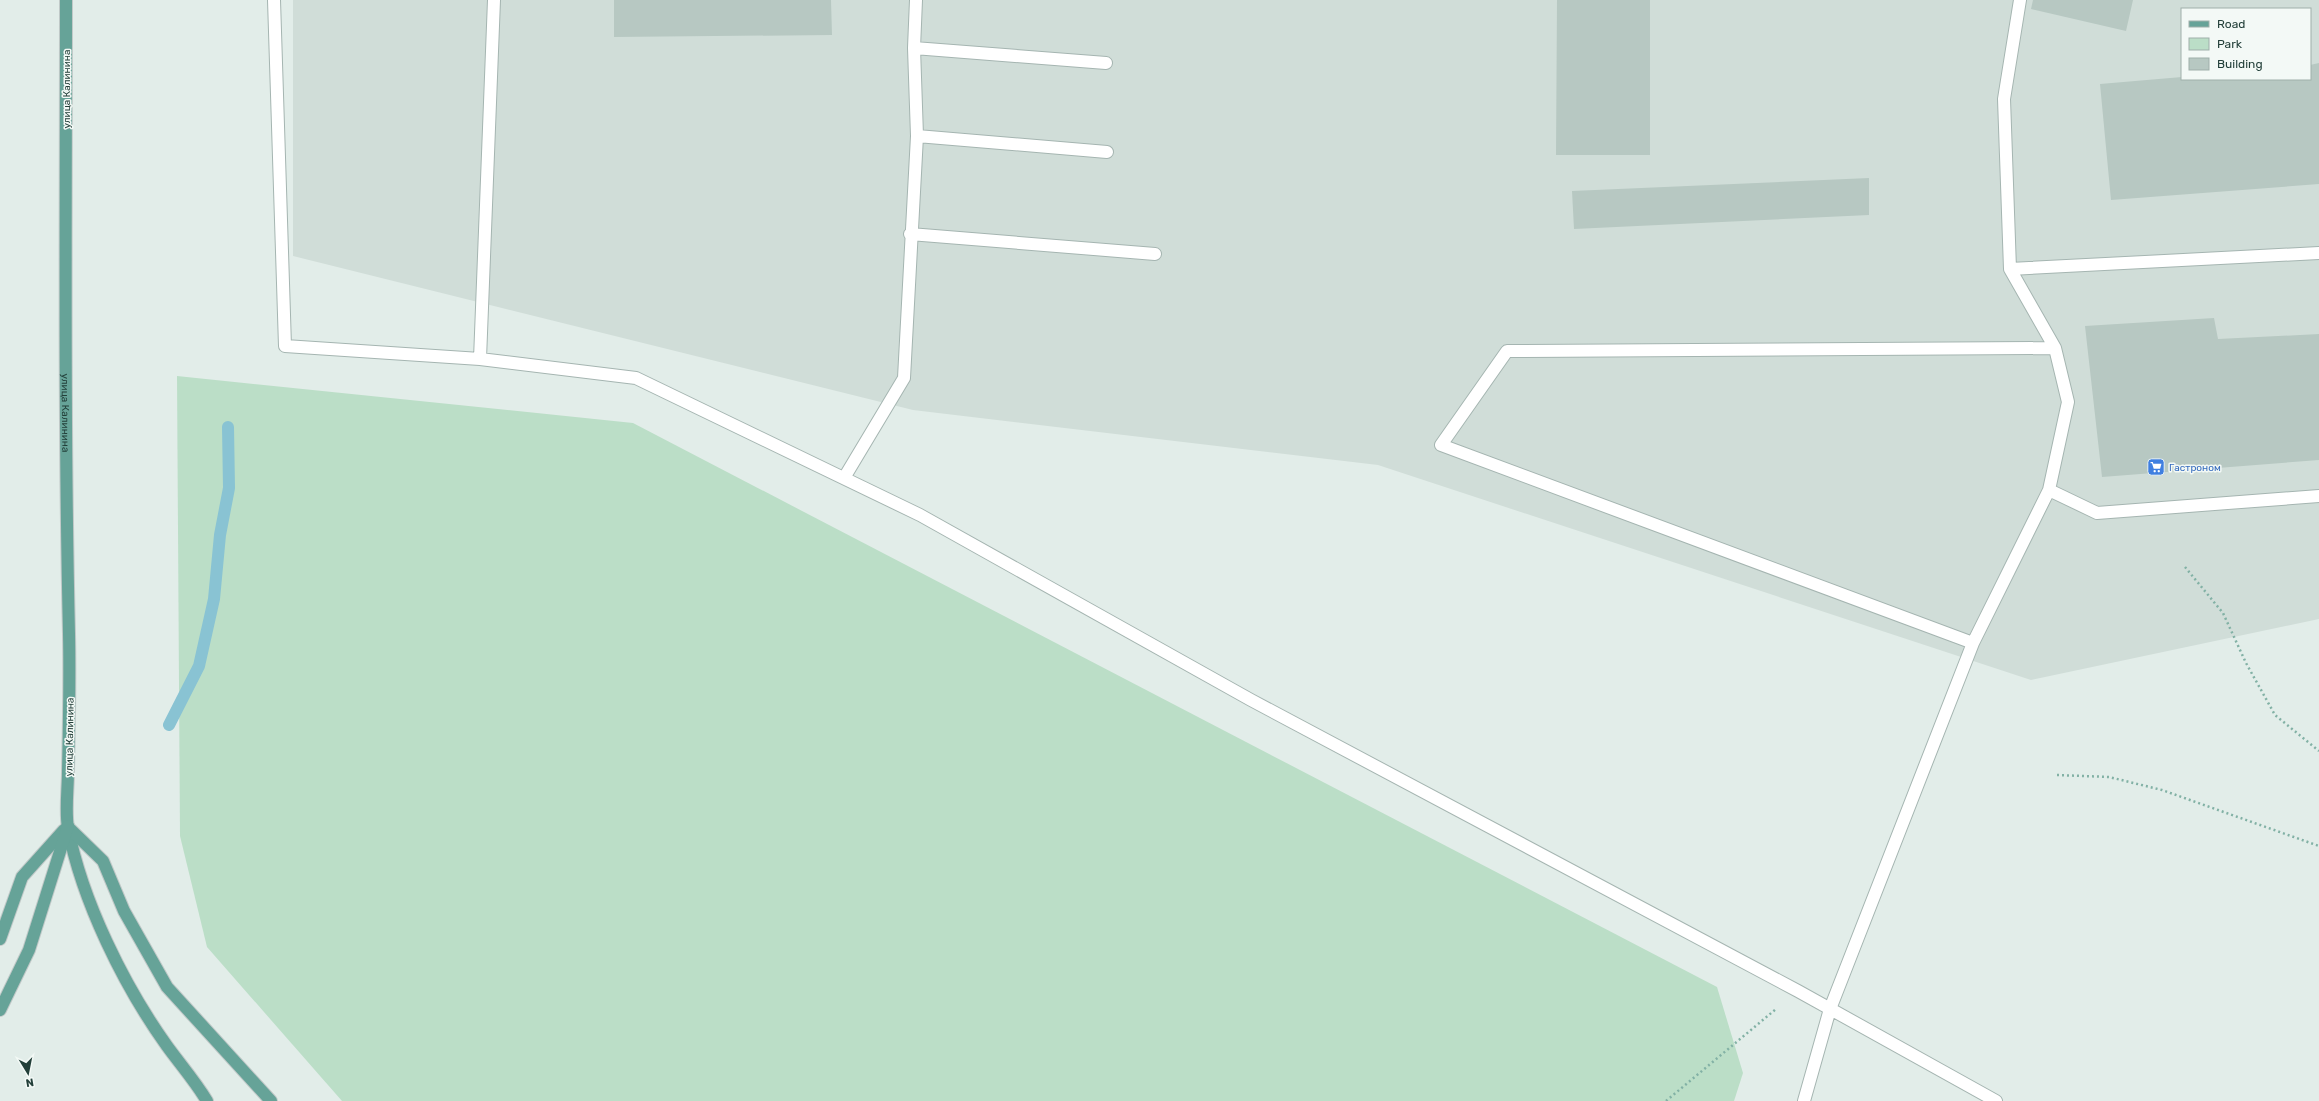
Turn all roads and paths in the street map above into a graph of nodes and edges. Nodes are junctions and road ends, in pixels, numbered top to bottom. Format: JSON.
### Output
{"nodes":[{"id":1,"x":66,"y":0,"type":"edge"},
{"id":2,"x":274,"y":0,"type":"edge"},
{"id":3,"x":494,"y":0,"type":"edge"},
{"id":4,"x":916,"y":0,"type":"edge"},
{"id":5,"x":2020,"y":0,"type":"edge"},
{"id":6,"x":914,"y":48,"type":"junction"},
{"id":7,"x":1106,"y":63,"type":"dead end"},
{"id":8,"x":917,"y":136,"type":"junction"},
{"id":9,"x":1107,"y":152,"type":"dead end"},
{"id":10,"x":910,"y":234,"type":"junction"},
{"id":11,"x":2319,"y":253,"type":"edge"},
{"id":12,"x":1154,"y":254,"type":"dead end"},
{"id":13,"x":2010,"y":269,"type":"junction"},
{"id":14,"x":2055,"y":348,"type":"junction"},
{"id":15,"x":480,"y":359,"type":"junction"},
{"id":16,"x":844,"y":478,"type":"junction"},
{"id":17,"x":2049,"y":490,"type":"junction"},
{"id":18,"x":2319,"y":496,"type":"edge"},
{"id":19,"x":2185,"y":567,"type":"dead end"},
{"id":20,"x":1973,"y":643,"type":"junction"},
{"id":21,"x":2319,"y":751,"type":"edge"},
{"id":22,"x":2057,"y":775,"type":"dead end"},
{"id":23,"x":68,"y":826,"type":"junction"},
{"id":24,"x":2319,"y":846,"type":"edge"},
{"id":25,"x":0,"y":939,"type":"edge"},
{"id":26,"x":1798,"y":991,"type":"junction"},
{"id":27,"x":1830,"y":1009,"type":"junction"},
{"id":28,"x":0,"y":1010,"type":"edge"},
{"id":29,"x":207,"y":1101,"type":"edge"},
{"id":30,"x":271,"y":1101,"type":"edge"},
{"id":31,"x":1666,"y":1101,"type":"edge"},
{"id":32,"x":1804,"y":1101,"type":"edge"},
{"id":33,"x":1996,"y":1101,"type":"edge"}],
"edges":[{"from":1,"to":23,"type":"main road","name":"улица Калинина"},
{"from":2,"to":15,"type":"lane"},
{"from":3,"to":15,"type":"lane"},
{"from":4,"to":6,"type":"lane"},
{"from":5,"to":13,"type":"lane"},
{"from":6,"to":7,"type":"lane"},
{"from":6,"to":8,"type":"lane"},
{"from":8,"to":9,"type":"lane"},
{"from":8,"to":10,"type":"lane"},
{"from":10,"to":12,"type":"lane"},
{"from":10,"to":16,"type":"lane"},
{"from":11,"to":13,"type":"lane"},
{"from":13,"to":14,"type":"lane"},
{"from":14,"to":17,"type":"lane"},
{"from":14,"to":20,"type":"lane"},
{"from":15,"to":16,"type":"lane"},
{"from":16,"to":26,"type":"lane"},
{"from":17,"to":18,"type":"lane"},
{"from":17,"to":20,"type":"lane"},
{"from":19,"to":21,"type":"path"},
{"from":20,"to":27,"type":"lane"},
{"from":22,"to":24,"type":"path"},
{"from":23,"to":25,"type":"main road"},
{"from":23,"to":28,"type":"main road"},
{"from":23,"to":29,"type":"main road"},
{"from":23,"to":30,"type":"main road"},
{"from":26,"to":27,"type":"lane"},
{"from":26,"to":31,"type":"path"},
{"from":27,"to":32,"type":"lane"},
{"from":27,"to":33,"type":"lane"}]}
